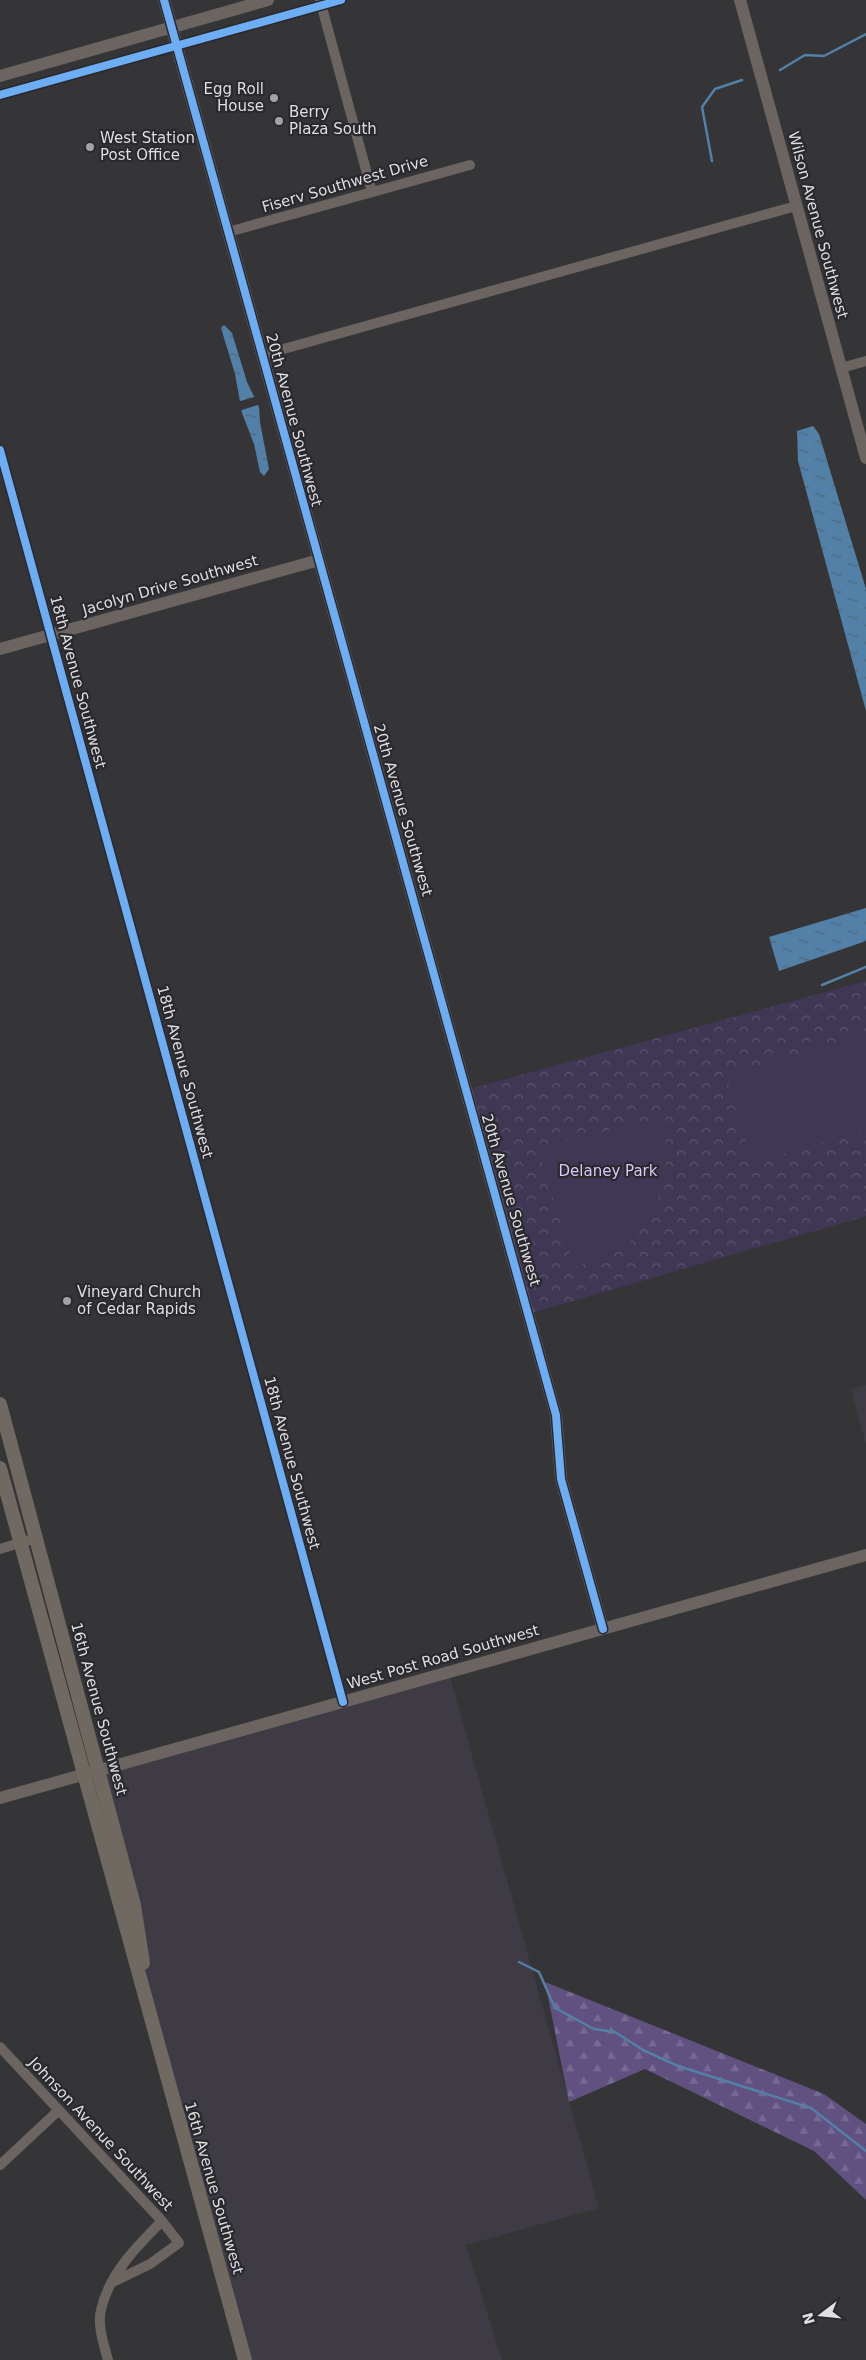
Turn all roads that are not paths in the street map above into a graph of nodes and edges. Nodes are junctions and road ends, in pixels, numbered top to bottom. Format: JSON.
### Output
{"nodes":[{"id":1,"x":164,"y":0,"type":"edge"},
{"id":2,"x":268,"y":0,"type":"edge"},
{"id":3,"x":320,"y":0,"type":"edge"},
{"id":4,"x":740,"y":0,"type":"edge"},
{"id":5,"x":171,"y":28,"type":"junction"},
{"id":6,"x":0,"y":76,"type":"edge"},
{"id":7,"x":470,"y":165,"type":"dead end"},
{"id":8,"x":372,"y":192,"type":"junction"},
{"id":9,"x":796,"y":206,"type":"junction"},
{"id":10,"x":228,"y":232,"type":"junction"},
{"id":11,"x":262,"y":355,"type":"junction"},
{"id":12,"x":866,"y":361,"type":"edge"},
{"id":13,"x":841,"y":368,"type":"junction"},
{"id":14,"x":0,"y":450,"type":"edge"},
{"id":15,"x":866,"y":458,"type":"edge"},
{"id":16,"x":319,"y":560,"type":"junction"},
{"id":17,"x":51,"y":635,"type":"junction"},
{"id":18,"x":0,"y":649,"type":"edge"},
{"id":19,"x":0,"y":1404,"type":"edge"},
{"id":20,"x":0,"y":1468,"type":"edge"},
{"id":21,"x":36,"y":1538,"type":"junction"},
{"id":22,"x":20,"y":1543,"type":"junction"},
{"id":23,"x":0,"y":1549,"type":"edge"},
{"id":24,"x":866,"y":1556,"type":"edge"},
{"id":25,"x":603,"y":1629,"type":"junction"},
{"id":26,"x":343,"y":1702,"type":"junction"},
{"id":27,"x":98,"y":1770,"type":"junction"},
{"id":28,"x":83,"y":1774,"type":"junction"},
{"id":29,"x":0,"y":1798,"type":"edge"},
{"id":30,"x":152,"y":2025,"type":"junction"},
{"id":31,"x":0,"y":2047,"type":"edge"},
{"id":32,"x":59,"y":2110,"type":"junction"},
{"id":33,"x":0,"y":2165,"type":"edge"},
{"id":34,"x":162,"y":2222,"type":"junction"},
{"id":35,"x":112,"y":2282,"type":"junction"},
{"id":36,"x":108,"y":2360,"type":"edge"},
{"id":37,"x":245,"y":2360,"type":"edge"}],
"edges":[{"from":1,"to":5,"type":"street","name":"20th Avenue Southwest"},
{"from":2,"to":5,"type":"street"},
{"from":3,"to":8,"type":"street"},
{"from":4,"to":9,"type":"street","name":"Wilson Avenue Southwest"},
{"from":5,"to":6,"type":"street"},
{"from":5,"to":10,"type":"street","name":"20th Avenue Southwest"},
{"from":7,"to":8,"type":"street","name":"Fiserv Southwest Drive"},
{"from":8,"to":10,"type":"street","name":"Fiserv Southwest Drive"},
{"from":9,"to":11,"type":"street"},
{"from":9,"to":13,"type":"street","name":"Wilson Avenue Southwest"},
{"from":10,"to":11,"type":"street","name":"20th Avenue Southwest"},
{"from":11,"to":16,"type":"street","name":"20th Avenue Southwest"},
{"from":12,"to":13,"type":"street"},
{"from":13,"to":15,"type":"street","name":"Wilson Avenue Southwest"},
{"from":14,"to":17,"type":"street","name":"18th Avenue Southwest"},
{"from":16,"to":17,"type":"street","name":"Jacolyn Drive Southwest"},
{"from":16,"to":25,"type":"street","name":"20th Avenue Southwest"},
{"from":17,"to":18,"type":"street","name":"Jacolyn Drive Southwest"},
{"from":17,"to":26,"type":"street","name":"18th Avenue Southwest"},
{"from":19,"to":21,"type":"main road","name":"16th Avenue Southwest"},
{"from":20,"to":22,"type":"main road","name":"16th Avenue Southwest"},
{"from":21,"to":22,"type":"street"},
{"from":21,"to":27,"type":"main road","name":"16th Avenue Southwest"},
{"from":22,"to":23,"type":"street"},
{"from":22,"to":28,"type":"main road","name":"16th Avenue Southwest"},
{"from":24,"to":25,"type":"street","name":"West Post Road Southwest"},
{"from":25,"to":26,"type":"street","name":"West Post Road Southwest"},
{"from":26,"to":27,"type":"street","name":"West Post Road Southwest"},
{"from":27,"to":28,"type":"street","name":"West Post Road Southwest"},
{"from":27,"to":30,"type":"main road","name":"16th Avenue Southwest"},
{"from":28,"to":29,"type":"street","name":"West Post Road Southwest"},
{"from":28,"to":30,"type":"main road","name":"16th Avenue Southwest"},
{"from":30,"to":37,"type":"main road","name":"16th Avenue Southwest"},
{"from":31,"to":32,"type":"street","name":"Johnson Avenue Southwest"},
{"from":32,"to":33,"type":"street"},
{"from":32,"to":34,"type":"street","name":"Johnson Avenue Southwest"},
{"from":34,"to":35,"type":"street"},
{"from":34,"to":35,"type":"street","name":"Johnson Avenue Southwest"},
{"from":35,"to":36,"type":"street"}]}
